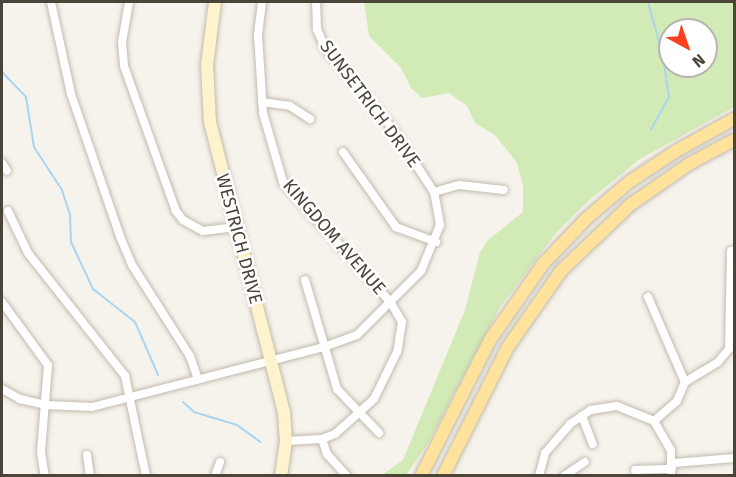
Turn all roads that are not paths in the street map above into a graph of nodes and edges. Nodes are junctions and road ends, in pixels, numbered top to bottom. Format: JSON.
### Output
{"nodes":[{"id":1,"x":51,"y":2,"type":"edge"},
{"id":2,"x":129,"y":2,"type":"edge"},
{"id":3,"x":215,"y":2,"type":"edge"},
{"id":4,"x":262,"y":2,"type":"edge"},
{"id":5,"x":316,"y":2,"type":"edge"},
{"id":6,"x":262,"y":102,"type":"junction"},
{"id":7,"x":310,"y":119,"type":"dead end"},
{"id":8,"x":735,"y":119,"type":"edge"},
{"id":9,"x":735,"y":140,"type":"edge"},
{"id":10,"x":343,"y":152,"type":"dead end"},
{"id":11,"x":2,"y":163,"type":"edge"},
{"id":12,"x":7,"y":171,"type":"dead end"},
{"id":13,"x":504,"y":190,"type":"dead end"},
{"id":14,"x":434,"y":192,"type":"junction"},
{"id":15,"x":8,"y":211,"type":"dead end"},
{"id":16,"x":236,"y":227,"type":"junction"},
{"id":17,"x":436,"y":242,"type":"junction"},
{"id":18,"x":730,"y":251,"type":"dead end"},
{"id":19,"x":305,"y":280,"type":"dead end"},
{"id":20,"x":648,"y":297,"type":"dead end"},
{"id":21,"x":2,"y":302,"type":"edge"},
{"id":22,"x":391,"y":303,"type":"junction"},
{"id":23,"x":324,"y":347,"type":"junction"},
{"id":24,"x":272,"y":360,"type":"junction"},
{"id":25,"x":198,"y":379,"type":"junction"},
{"id":26,"x":685,"y":382,"type":"junction"},
{"id":27,"x":2,"y":390,"type":"edge"},
{"id":28,"x":129,"y":398,"type":"junction"},
{"id":29,"x":46,"y":405,"type":"junction"},
{"id":30,"x":358,"y":414,"type":"junction"},
{"id":31,"x":582,"y":416,"type":"junction"},
{"id":32,"x":654,"y":421,"type":"junction"},
{"id":33,"x":379,"y":433,"type":"dead end"},
{"id":34,"x":322,"y":439,"type":"junction"},
{"id":35,"x":286,"y":441,"type":"junction"},
{"id":36,"x":592,"y":444,"type":"dead end"},
{"id":37,"x":87,"y":455,"type":"dead end"},
{"id":38,"x":735,"y":458,"type":"edge"},
{"id":39,"x":220,"y":462,"type":"dead end"},
{"id":40,"x":585,"y":462,"type":"dead end"},
{"id":41,"x":672,"y":469,"type":"edge"},
{"id":42,"x":635,"y":470,"type":"dead end"},
{"id":43,"x":45,"y":476,"type":"edge"},
{"id":44,"x":90,"y":476,"type":"edge"},
{"id":45,"x":146,"y":476,"type":"edge"},
{"id":46,"x":216,"y":476,"type":"edge"},
{"id":47,"x":281,"y":476,"type":"edge"},
{"id":48,"x":347,"y":476,"type":"edge"},
{"id":49,"x":420,"y":476,"type":"edge"},
{"id":50,"x":443,"y":476,"type":"edge"},
{"id":51,"x":539,"y":476,"type":"edge"},
{"id":52,"x":564,"y":476,"type":"edge"}],
"edges":[{"from":1,"to":25,"type":"street"},
{"from":2,"to":16,"type":"street"},
{"from":3,"to":16,"type":"street","name":"WESTRICH DRIVE"},
{"from":4,"to":6,"type":"street","name":"KINGDOM AVENUE"},
{"from":5,"to":14,"type":"street","name":"SUNSETRICH DRIVE"},
{"from":6,"to":7,"type":"street"},
{"from":6,"to":22,"type":"street","name":"KINGDOM AVENUE"},
{"from":8,"to":49,"type":"main road"},
{"from":9,"to":50,"type":"main road"},
{"from":10,"to":17,"type":"street"},
{"from":11,"to":12,"type":"street"},
{"from":13,"to":14,"type":"street"},
{"from":14,"to":17,"type":"street","name":"SUNSETRICH DRIVE"},
{"from":15,"to":28,"type":"street"},
{"from":16,"to":24,"type":"street","name":"WESTRICH DRIVE"},
{"from":17,"to":22,"type":"street","name":"SUNSETRICH DRIVE"},
{"from":18,"to":26,"type":"street"},
{"from":19,"to":23,"type":"street"},
{"from":20,"to":26,"type":"street"},
{"from":21,"to":29,"type":"street"},
{"from":22,"to":23,"type":"street","name":"SUNSETRICH DRIVE"},
{"from":22,"to":30,"type":"street","name":"KINGDOM AVENUE"},
{"from":23,"to":24,"type":"street","name":"SUNSETRICH DRIVE"},
{"from":23,"to":30,"type":"street"},
{"from":24,"to":25,"type":"street","name":"SUNSETRICH DRIVE"},
{"from":24,"to":35,"type":"street","name":"WESTRICH DRIVE"},
{"from":25,"to":28,"type":"street","name":"SUNSETRICH DRIVE"},
{"from":26,"to":32,"type":"street"},
{"from":27,"to":29,"type":"street","name":"SUNSETRICH DRIVE"},
{"from":28,"to":29,"type":"street","name":"SUNSETRICH DRIVE"},
{"from":28,"to":45,"type":"street"},
{"from":29,"to":43,"type":"street"},
{"from":30,"to":33,"type":"street"},
{"from":30,"to":34,"type":"street","name":"KINGDOM AVENUE"},
{"from":31,"to":32,"type":"street"},
{"from":31,"to":36,"type":"street"},
{"from":31,"to":51,"type":"street"},
{"from":32,"to":41,"type":"street"},
{"from":34,"to":35,"type":"street","name":"KINGDOM AVENUE"},
{"from":34,"to":48,"type":"street"},
{"from":35,"to":47,"type":"street","name":"WESTRICH DRIVE"},
{"from":37,"to":44,"type":"street"},
{"from":38,"to":41,"type":"street"},
{"from":39,"to":46,"type":"street"},
{"from":40,"to":52,"type":"street"},
{"from":41,"to":42,"type":"street"}]}
